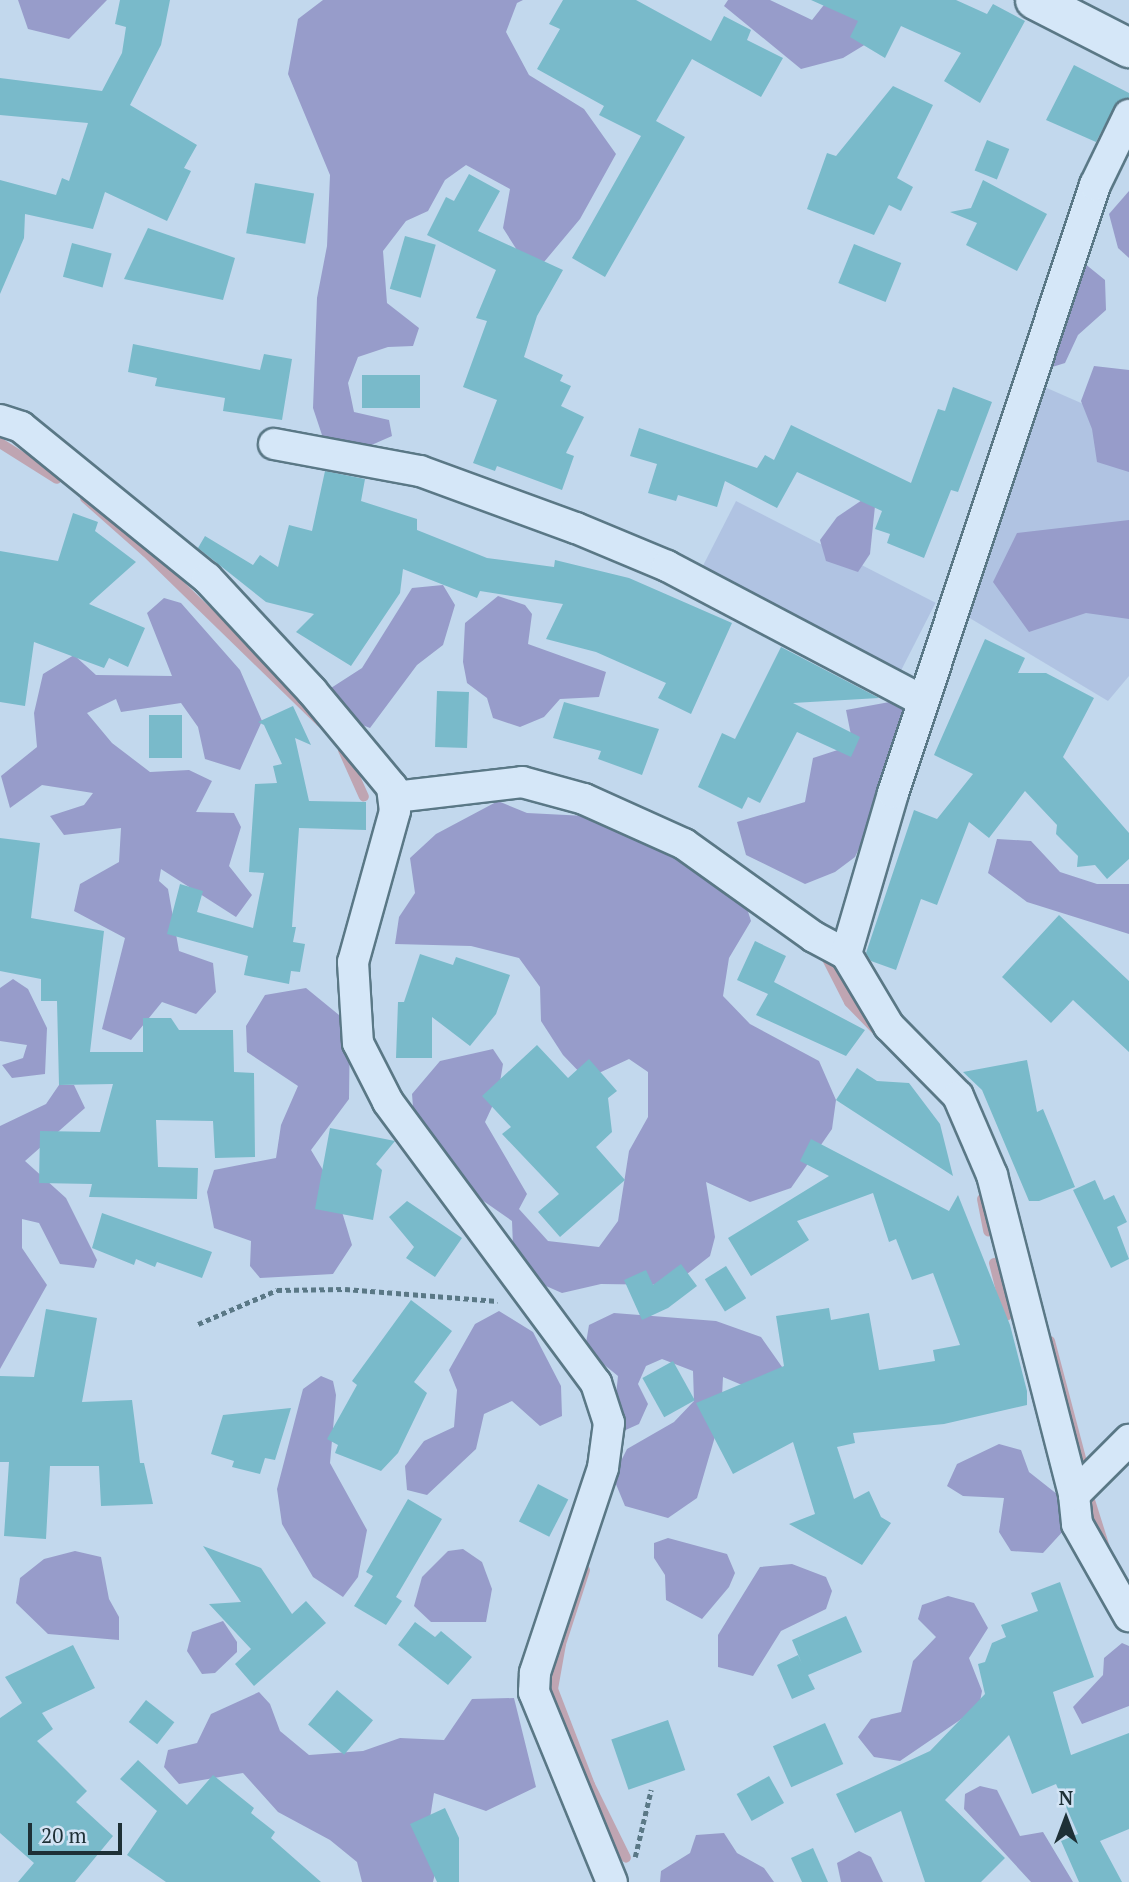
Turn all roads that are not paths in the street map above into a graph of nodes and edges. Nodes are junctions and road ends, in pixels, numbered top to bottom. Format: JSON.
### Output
{"nodes":[{"id":1,"x":1035,"y":0,"type":"edge"},
{"id":2,"x":1129,"y":48,"type":"edge"},
{"id":3,"x":1129,"y":115,"type":"edge"},
{"id":4,"x":0,"y":421,"type":"edge"},
{"id":5,"x":274,"y":444,"type":"dead end"},
{"id":6,"x":923,"y":701,"type":"junction"},
{"id":7,"x":396,"y":797,"type":"junction"},
{"id":8,"x":846,"y":954,"type":"junction"},
{"id":9,"x":1129,"y":1440,"type":"edge"},
{"id":10,"x":1074,"y":1494,"type":"junction"},
{"id":11,"x":1129,"y":1616,"type":"edge"},
{"id":12,"x":622,"y":1873,"type":"edge"}],
"edges":[{"from":1,"to":2,"type":"street"},
{"from":3,"to":6,"type":"street"},
{"from":4,"to":7,"type":"street"},
{"from":5,"to":6,"type":"street"},
{"from":6,"to":8,"type":"street"},
{"from":7,"to":8,"type":"street"},
{"from":7,"to":12,"type":"street"},
{"from":8,"to":10,"type":"street"},
{"from":9,"to":10,"type":"street"},
{"from":10,"to":11,"type":"street"}]}
